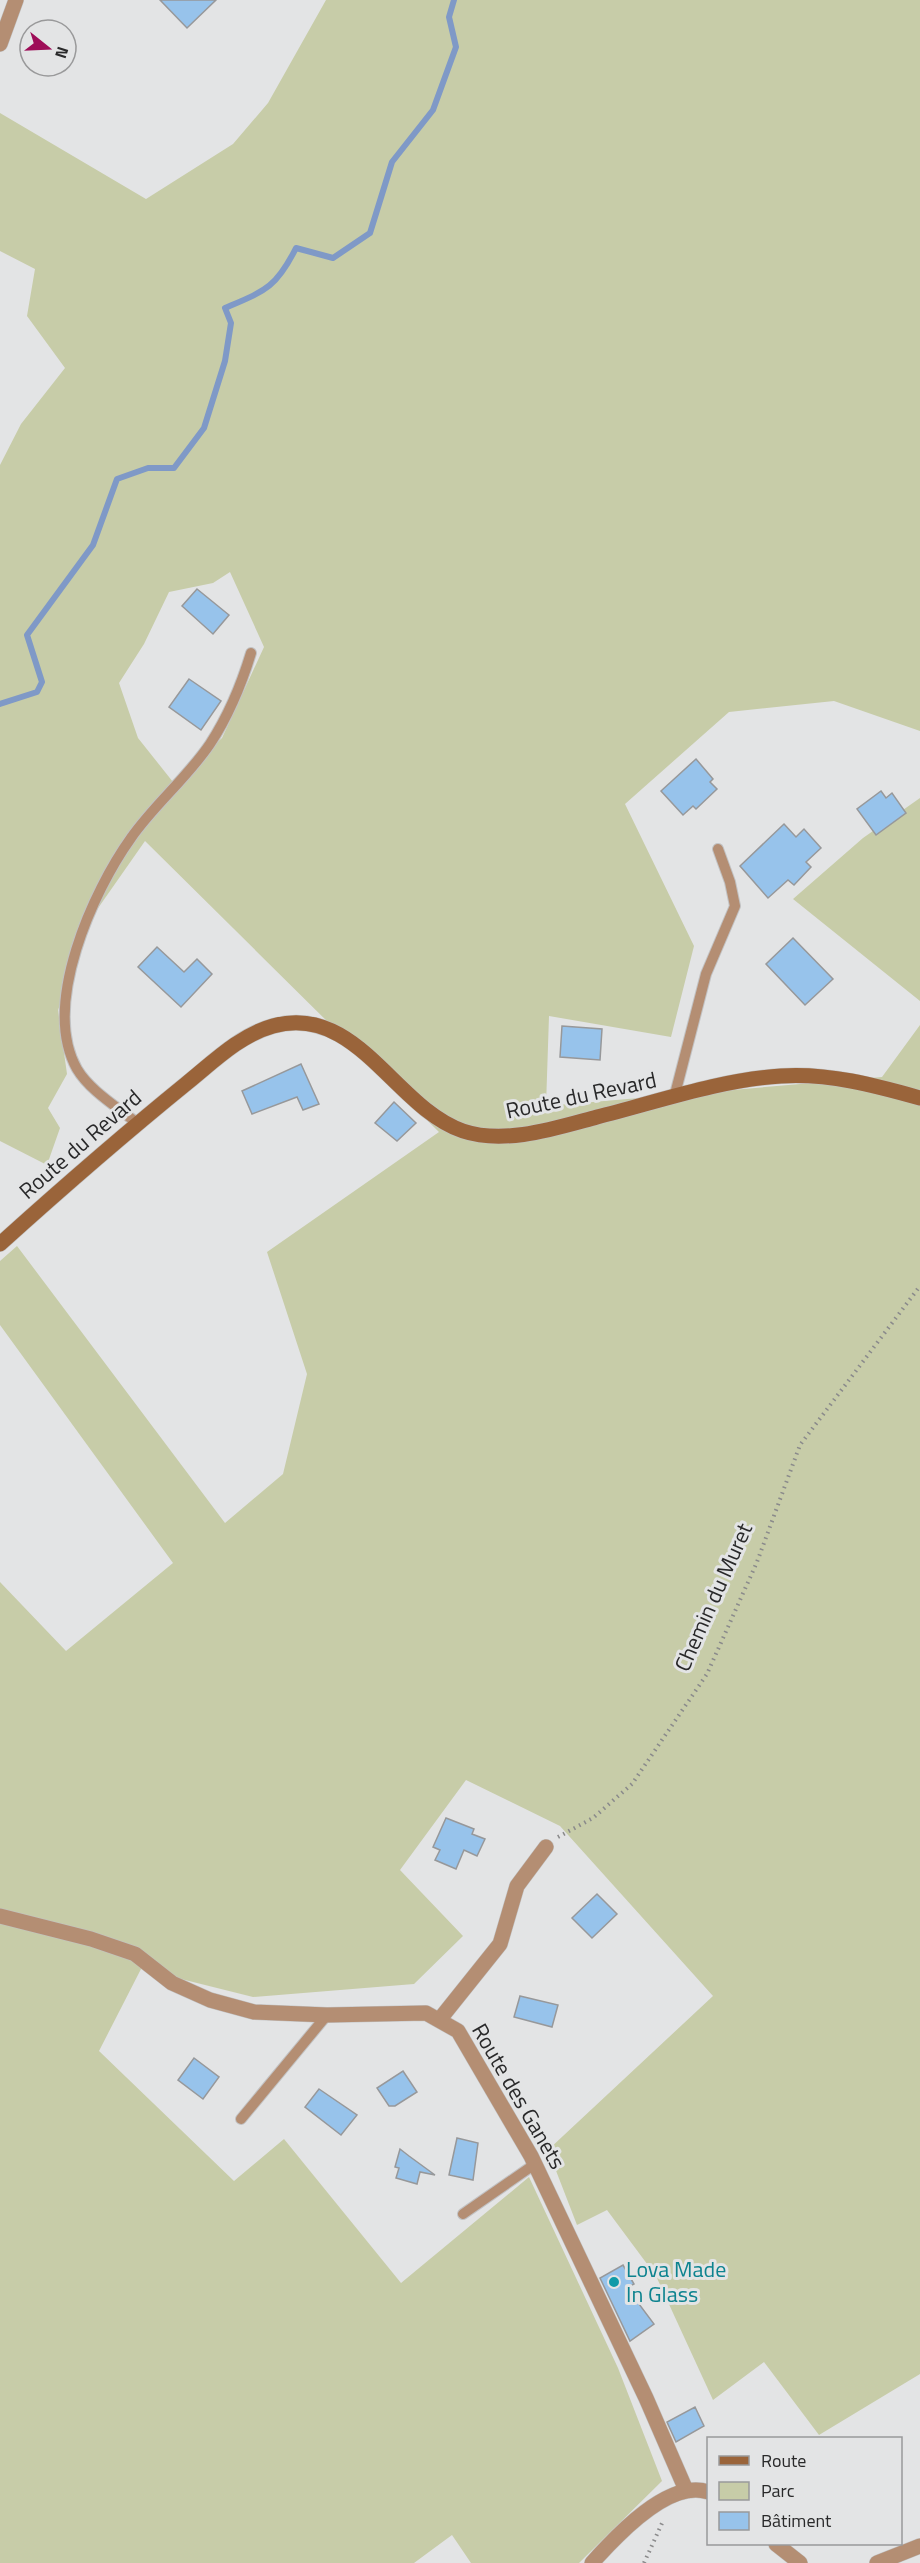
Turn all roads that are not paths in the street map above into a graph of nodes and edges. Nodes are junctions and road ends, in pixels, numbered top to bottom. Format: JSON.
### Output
{"nodes":[{"id":1,"x":16,"y":0,"type":"edge"},
{"id":2,"x":0,"y":44,"type":"edge"},
{"id":3,"x":251,"y":653,"type":"dead end"},
{"id":4,"x":718,"y":849,"type":"dead end"},
{"id":5,"x":674,"y":1098,"type":"junction"},
{"id":6,"x":920,"y":1098,"type":"edge"},
{"id":7,"x":138,"y":1124,"type":"junction"},
{"id":8,"x":0,"y":1244,"type":"edge"},
{"id":9,"x":546,"y":1847,"type":"road end"},
{"id":10,"x":0,"y":1916,"type":"edge"},
{"id":11,"x":327,"y":2015,"type":"junction"},
{"id":12,"x":440,"y":2019,"type":"junction"},
{"id":13,"x":241,"y":2120,"type":"dead end"},
{"id":14,"x":535,"y":2164,"type":"junction"},
{"id":15,"x":463,"y":2214,"type":"dead end"},
{"id":16,"x":686,"y":2490,"type":"junction"},
{"id":17,"x":707,"y":2492,"type":"edge"},
{"id":18,"x":777,"y":2545,"type":"edge"},
{"id":19,"x":920,"y":2546,"type":"edge"},
{"id":20,"x":592,"y":2563,"type":"edge"},
{"id":21,"x":800,"y":2563,"type":"edge"},
{"id":22,"x":877,"y":2563,"type":"edge"}],
"edges":[{"from":1,"to":2,"type":"street"},
{"from":3,"to":7,"type":"lane"},
{"from":4,"to":5,"type":"lane"},
{"from":5,"to":6,"type":"main road","name":"Route du Revard"},
{"from":5,"to":7,"type":"main road","name":"Route du Revard"},
{"from":7,"to":8,"type":"main road","name":"Route du Revard"},
{"from":9,"to":12,"type":"street"},
{"from":10,"to":11,"type":"street","name":"Route des Ganets"},
{"from":11,"to":12,"type":"street","name":"Route des Ganets"},
{"from":11,"to":13,"type":"lane"},
{"from":12,"to":14,"type":"street","name":"Route des Ganets"},
{"from":14,"to":15,"type":"lane"},
{"from":14,"to":16,"type":"street","name":"Route des Ganets"},
{"from":16,"to":17,"type":"street"},
{"from":16,"to":20,"type":"street"},
{"from":18,"to":21,"type":"street"},
{"from":19,"to":22,"type":"street"}]}
